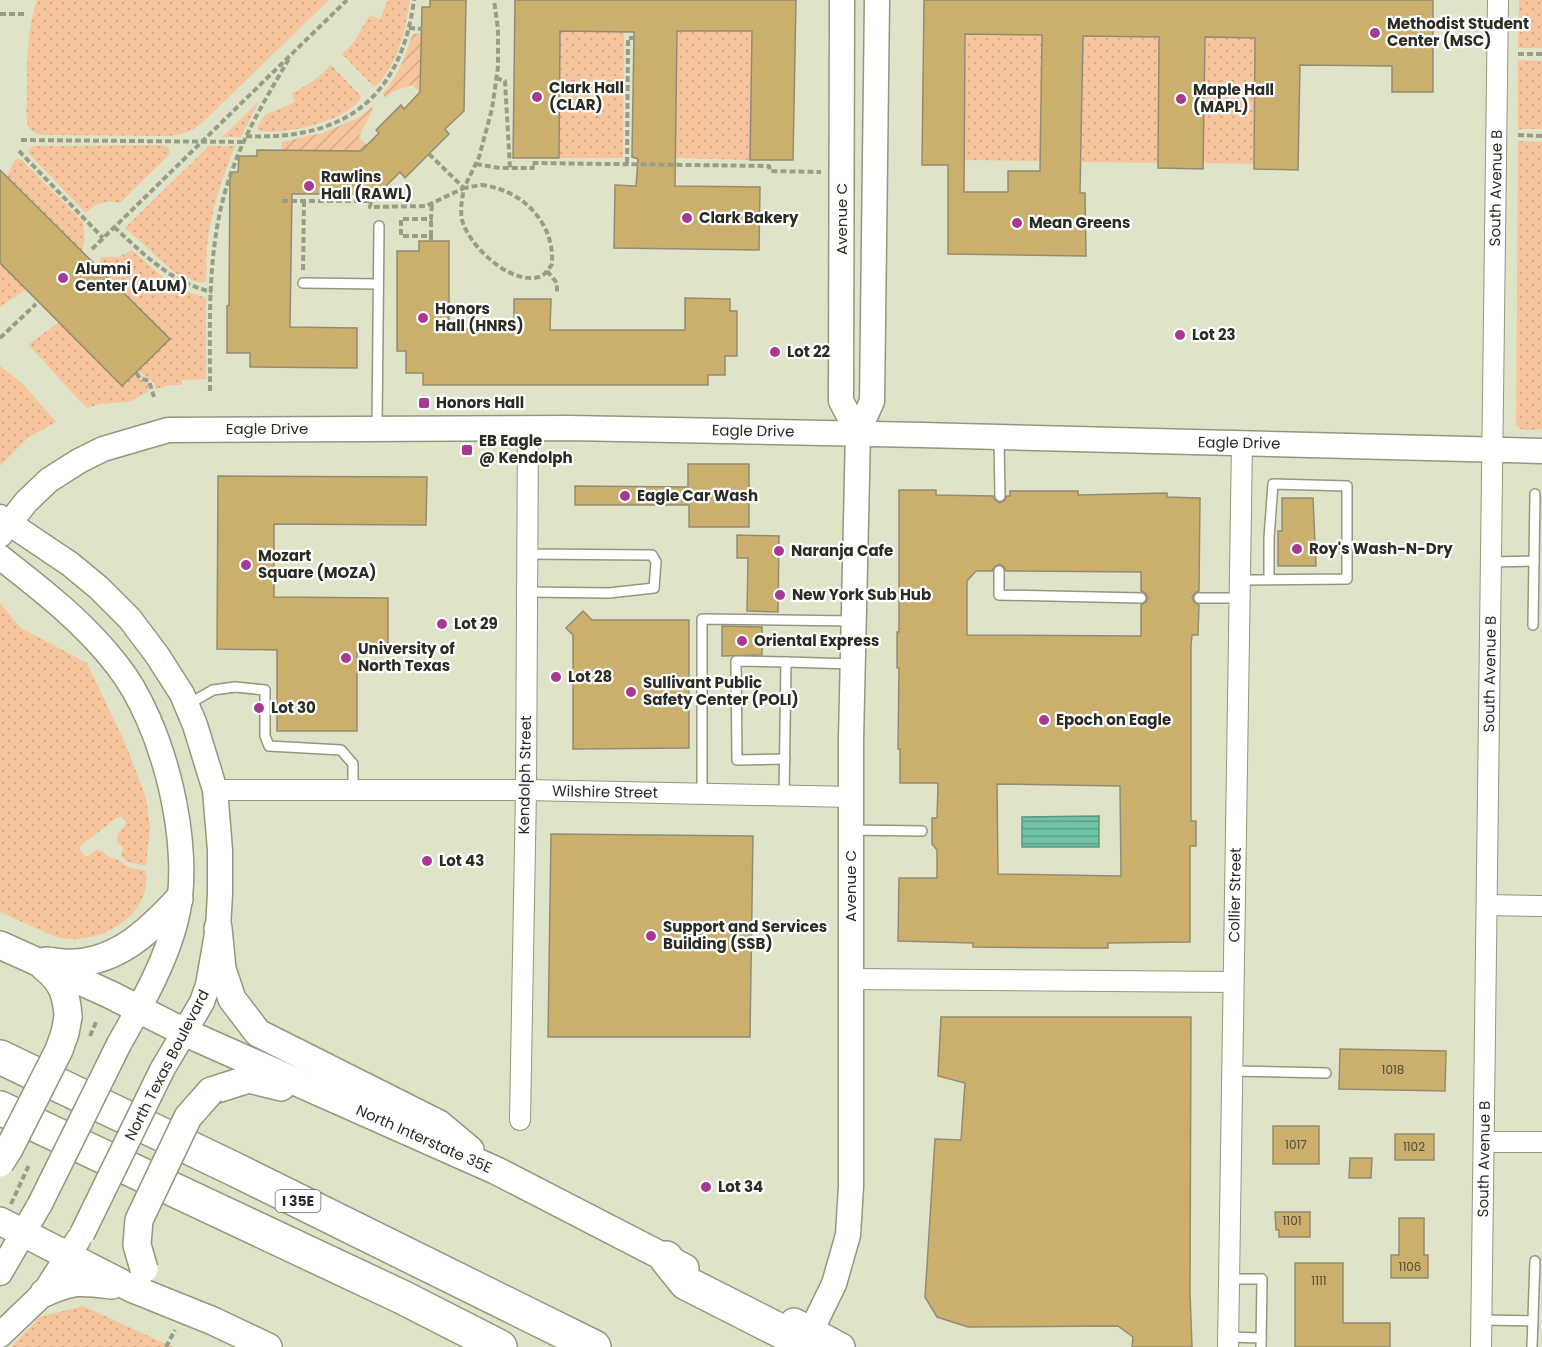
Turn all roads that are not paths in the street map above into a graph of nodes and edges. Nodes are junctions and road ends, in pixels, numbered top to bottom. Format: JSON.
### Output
{"nodes":[{"id":1,"x":842,"y":0,"type":"edge"},
{"id":2,"x":877,"y":0,"type":"edge"},
{"id":3,"x":1498,"y":0,"type":"edge"},
{"id":4,"x":379,"y":226,"type":"dead end"},
{"id":5,"x":303,"y":283,"type":"dead end"},
{"id":6,"x":378,"y":284,"type":"junction"},
{"id":7,"x":377,"y":429,"type":"junction"},
{"id":8,"x":528,"y":429,"type":"junction"},
{"id":9,"x":858,"y":433,"type":"junction"},
{"id":10,"x":999,"y":437,"type":"junction"},
{"id":11,"x":1242,"y":443,"type":"junction"},
{"id":12,"x":1492,"y":450,"type":"junction"},
{"id":13,"x":1542,"y":451,"type":"edge"},
{"id":14,"x":1535,"y":494,"type":"dead end"},
{"id":15,"x":1000,"y":496,"type":"dead end"},
{"id":16,"x":3,"y":525,"type":"edge"},
{"id":17,"x":527,"y":554,"type":"junction"},
{"id":18,"x":0,"y":557,"type":"edge"},
{"id":19,"x":1534,"y":561,"type":"junction"},
{"id":20,"x":1491,"y":562,"type":"junction"},
{"id":21,"x":999,"y":571,"type":"dead end"},
{"id":22,"x":1269,"y":580,"type":"junction"},
{"id":23,"x":1239,"y":589,"type":"junction"},
{"id":24,"x":527,"y":592,"type":"junction"},
{"id":25,"x":1142,"y":598,"type":"dead end"},
{"id":26,"x":1199,"y":598,"type":"dead end"},
{"id":27,"x":855,"y":621,"type":"junction"},
{"id":28,"x":1533,"y":625,"type":"dead end"},
{"id":29,"x":786,"y":662,"type":"junction"},
{"id":30,"x":854,"y":664,"type":"junction"},
{"id":31,"x":186,"y":705,"type":"junction"},
{"id":32,"x":784,"y":759,"type":"junction"},
{"id":33,"x":214,"y":790,"type":"junction"},
{"id":34,"x":352,"y":790,"type":"junction"},
{"id":35,"x":526,"y":790,"type":"junction"},
{"id":36,"x":702,"y":794,"type":"junction"},
{"id":37,"x":784,"y":796,"type":"junction"},
{"id":38,"x":851,"y":797,"type":"junction"},
{"id":39,"x":851,"y":830,"type":"junction"},
{"id":40,"x":922,"y":831,"type":"dead end"},
{"id":41,"x":180,"y":899,"type":"junction"},
{"id":42,"x":1487,"y":905,"type":"junction"},
{"id":43,"x":1542,"y":906,"type":"edge"},
{"id":44,"x":218,"y":928,"type":"junction"},
{"id":45,"x":0,"y":945,"type":"edge"},
{"id":46,"x":36,"y":961,"type":"junction"},
{"id":47,"x":851,"y":979,"type":"junction"},
{"id":48,"x":1233,"y":982,"type":"junction"},
{"id":49,"x":139,"y":1008,"type":"junction"},
{"id":50,"x":184,"y":1032,"type":"junction"},
{"id":51,"x":0,"y":1057,"type":"edge"},
{"id":52,"x":1232,"y":1071,"type":"junction"},
{"id":53,"x":1326,"y":1073,"type":"dead end"},
{"id":54,"x":0,"y":1108,"type":"edge"},
{"id":55,"x":520,"y":1120,"type":"dead end"},
{"id":56,"x":1484,"y":1142,"type":"junction"},
{"id":57,"x":1542,"y":1142,"type":"edge"},
{"id":58,"x":0,"y":1163,"type":"edge"},
{"id":59,"x":497,"y":1172,"type":"junction"},
{"id":60,"x":11,"y":1227,"type":"edge"},
{"id":61,"x":68,"y":1257,"type":"junction"},
{"id":62,"x":666,"y":1258,"type":"joint"},
{"id":63,"x":1534,"y":1262,"type":"dead end"},
{"id":64,"x":0,"y":1273,"type":"edge"},
{"id":65,"x":138,"y":1279,"type":"junction"},
{"id":66,"x":1229,"y":1279,"type":"junction"},
{"id":67,"x":44,"y":1293,"type":"junction"},
{"id":68,"x":1482,"y":1320,"type":"junction"},
{"id":69,"x":1533,"y":1321,"type":"junction"},
{"id":70,"x":0,"y":1335,"type":"edge"},
{"id":71,"x":811,"y":1339,"type":"edge"},
{"id":72,"x":1228,"y":1342,"type":"edge"},
{"id":73,"x":1261,"y":1342,"type":"edge"},
{"id":74,"x":268,"y":1347,"type":"edge"},
{"id":75,"x":500,"y":1347,"type":"edge"},
{"id":76,"x":594,"y":1347,"type":"edge"},
{"id":77,"x":841,"y":1347,"type":"edge"},
{"id":78,"x":1481,"y":1347,"type":"edge"},
{"id":79,"x":1532,"y":1347,"type":"edge"}],
"edges":[{"from":1,"to":9,"type":"street","name":"Avenue C"},
{"from":2,"to":9,"type":"street","name":"Avenue C"},
{"from":3,"to":12,"type":"street","name":"South Avenue B"},
{"from":4,"to":6,"type":"lane"},
{"from":5,"to":6,"type":"lane"},
{"from":6,"to":7,"type":"lane"},
{"from":7,"to":8,"type":"street","name":"Eagle Drive"},
{"from":7,"to":16,"type":"street","name":"Eagle Drive"},
{"from":8,"to":9,"type":"street","name":"Eagle Drive"},
{"from":8,"to":17,"type":"street","name":"Kendolph Street"},
{"from":9,"to":10,"type":"street","name":"Eagle Drive"},
{"from":9,"to":27,"type":"street","name":"Avenue C"},
{"from":10,"to":11,"type":"street","name":"Eagle Drive"},
{"from":10,"to":15,"type":"lane"},
{"from":11,"to":12,"type":"street","name":"Eagle Drive"},
{"from":11,"to":23,"type":"street","name":"Collier Street"},
{"from":12,"to":13,"type":"street","name":"Eagle Drive"},
{"from":12,"to":20,"type":"street","name":"South Avenue B"},
{"from":14,"to":19,"type":"lane"},
{"from":16,"to":31,"type":"street","name":"North Texas Boulevard"},
{"from":17,"to":24,"type":"street","name":"Kendolph Street"},
{"from":17,"to":24,"type":"lane"},
{"from":18,"to":41,"type":"street"},
{"from":19,"to":20,"type":"lane"},
{"from":19,"to":28,"type":"lane"},
{"from":20,"to":42,"type":"street","name":"South Avenue B"},
{"from":21,"to":25,"type":"lane"},
{"from":22,"to":22,"type":"lane"},
{"from":22,"to":23,"type":"lane"},
{"from":23,"to":26,"type":"lane"},
{"from":23,"to":48,"type":"street","name":"Collier Street"},
{"from":24,"to":35,"type":"street","name":"Kendolph Street"},
{"from":27,"to":30,"type":"street","name":"Avenue C"},
{"from":27,"to":36,"type":"lane"},
{"from":29,"to":30,"type":"lane"},
{"from":29,"to":32,"type":"lane"},
{"from":29,"to":32,"type":"lane"},
{"from":30,"to":38,"type":"street","name":"Avenue C"},
{"from":31,"to":33,"type":"street","name":"North Texas Boulevard"},
{"from":31,"to":34,"type":"lane"},
{"from":32,"to":37,"type":"lane"},
{"from":33,"to":34,"type":"street","name":"Wilshire Street"},
{"from":33,"to":44,"type":"street","name":"North Texas Boulevard"},
{"from":34,"to":35,"type":"street","name":"Wilshire Street"},
{"from":35,"to":36,"type":"street","name":"Wilshire Street"},
{"from":35,"to":55,"type":"street","name":"Kendolph Street"},
{"from":36,"to":37,"type":"street","name":"Wilshire Street"},
{"from":37,"to":38,"type":"street","name":"Wilshire Street"},
{"from":38,"to":39,"type":"street","name":"Avenue C"},
{"from":39,"to":40,"type":"lane"},
{"from":39,"to":47,"type":"street","name":"Avenue C"},
{"from":41,"to":46,"type":"main road"},
{"from":41,"to":49,"type":"street"},
{"from":42,"to":43,"type":"street"},
{"from":42,"to":56,"type":"street","name":"South Avenue B"},
{"from":44,"to":50,"type":"street","name":"North Texas Boulevard"},
{"from":44,"to":59,"type":"main road"},
{"from":45,"to":46,"type":"main road","name":"North Interstate 35E"},
{"from":46,"to":49,"type":"main road","name":"North Interstate 35E"},
{"from":46,"to":58,"type":"main road","bridge":true},
{"from":47,"to":48,"type":"street"},
{"from":47,"to":71,"type":"street","name":"Avenue C"},
{"from":48,"to":52,"type":"street","name":"Collier Street"},
{"from":49,"to":50,"type":"main road","name":"North Interstate 35E"},
{"from":49,"to":60,"type":"street","bridge":true},
{"from":50,"to":59,"type":"main road","name":"North Interstate 35E"},
{"from":50,"to":61,"type":"street","name":"North Texas Boulevard","bridge":true},
{"from":51,"to":76,"type":"highway","number":"I 35E"},
{"from":52,"to":53,"type":"lane"},
{"from":52,"to":66,"type":"street","name":"Collier Street"},
{"from":54,"to":75,"type":"highway"},
{"from":56,"to":57,"type":"street"},
{"from":56,"to":68,"type":"street","name":"South Avenue B"},
{"from":59,"to":62,"type":"main road","name":"North Interstate 35E"},
{"from":59,"to":65,"type":"main road","bridge":true},
{"from":60,"to":61,"type":"main road"},
{"from":60,"to":64,"type":"street"},
{"from":61,"to":65,"type":"main road"},
{"from":61,"to":67,"type":"street","name":"North Texas Boulevard"},
{"from":62,"to":71,"type":"highway"},
{"from":63,"to":69,"type":"lane"},
{"from":65,"to":67,"type":"main road"},
{"from":65,"to":74,"type":"main road"},
{"from":66,"to":72,"type":"street","name":"Collier Street"},
{"from":66,"to":73,"type":"lane"},
{"from":67,"to":70,"type":"street","name":"North Texas Boulevard"},
{"from":68,"to":69,"type":"lane"},
{"from":68,"to":78,"type":"street","name":"South Avenue B"},
{"from":69,"to":79,"type":"lane"},
{"from":71,"to":77,"type":"main road"},
{"from":72,"to":73,"type":"lane"}]}
